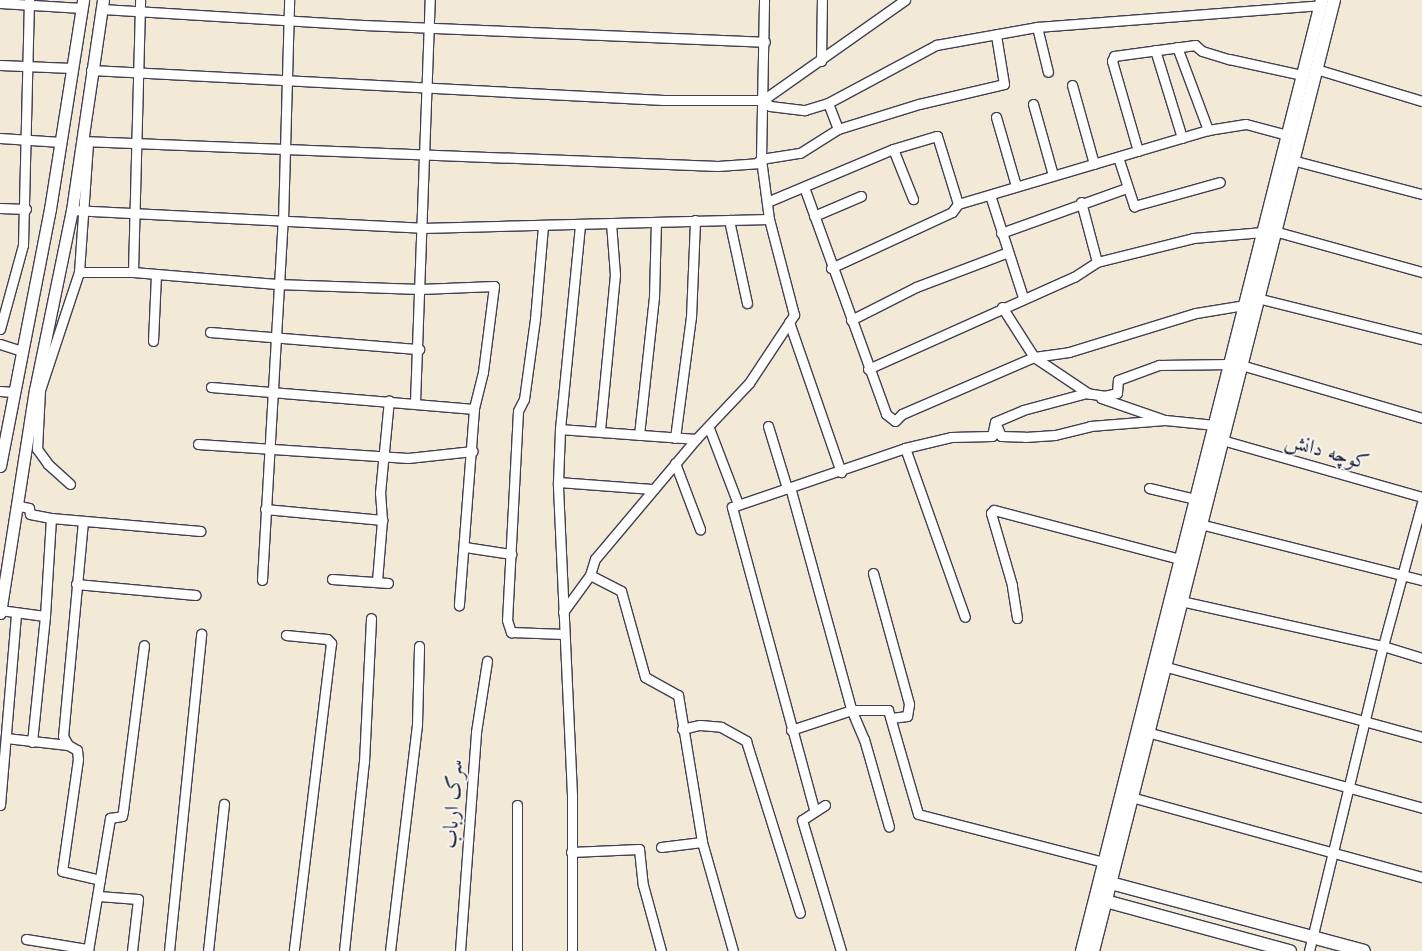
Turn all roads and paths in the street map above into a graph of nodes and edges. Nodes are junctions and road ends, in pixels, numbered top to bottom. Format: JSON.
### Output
{"nodes":[{"id":1,"x":140,"y":0,"type":"edge"},
{"id":2,"x":290,"y":0,"type":"edge"},
{"id":3,"x":430,"y":0,"type":"edge"},
{"id":4,"x":764,"y":0,"type":"edge"},
{"id":5,"x":822,"y":0,"type":"edge"},
{"id":6,"x":906,"y":0,"type":"edge"},
{"id":7,"x":1334,"y":0,"type":"edge"},
{"id":8,"x":28,"y":2,"type":"edge"},
{"id":9,"x":0,"y":3,"type":"edge"},
{"id":10,"x":1322,"y":3,"type":"edge"},
{"id":11,"x":83,"y":4,"type":"edge"},
{"id":12,"x":102,"y":4,"type":"edge"},
{"id":13,"x":140,"y":12,"type":"junction"},
{"id":14,"x":288,"y":22,"type":"junction"},
{"id":15,"x":428,"y":28,"type":"junction"},
{"id":16,"x":1037,"y":28,"type":"junction"},
{"id":17,"x":996,"y":35,"type":"junction"},
{"id":18,"x":764,"y":42,"type":"junction"},
{"id":19,"x":1177,"y":47,"type":"junction"},
{"id":20,"x":1155,"y":50,"type":"junction"},
{"id":21,"x":821,"y":61,"type":"junction"},
{"id":22,"x":0,"y":64,"type":"edge"},
{"id":23,"x":26,"y":66,"type":"junction"},
{"id":24,"x":72,"y":68,"type":"junction"},
{"id":25,"x":1316,"y":69,"type":"junction"},
{"id":26,"x":91,"y":70,"type":"junction"},
{"id":27,"x":1048,"y":72,"type":"dead end"},
{"id":28,"x":139,"y":73,"type":"junction"},
{"id":29,"x":1302,"y":75,"type":"junction"},
{"id":30,"x":286,"y":83,"type":"junction"},
{"id":31,"x":1072,"y":85,"type":"dead end"},
{"id":32,"x":426,"y":89,"type":"junction"},
{"id":33,"x":763,"y":100,"type":"junction"},
{"id":34,"x":1422,"y":101,"type":"edge"},
{"id":35,"x":828,"y":103,"type":"junction"},
{"id":36,"x":1034,"y":104,"type":"dead end"},
{"id":37,"x":996,"y":117,"type":"dead end"},
{"id":38,"x":838,"y":129,"type":"junction"},
{"id":39,"x":1208,"y":130,"type":"junction"},
{"id":40,"x":1287,"y":135,"type":"junction"},
{"id":41,"x":0,"y":138,"type":"edge"},
{"id":42,"x":1182,"y":138,"type":"junction"},
{"id":43,"x":25,"y":139,"type":"junction"},
{"id":44,"x":61,"y":142,"type":"junction"},
{"id":45,"x":85,"y":142,"type":"junction"},
{"id":46,"x":138,"y":145,"type":"junction"},
{"id":47,"x":893,"y":149,"type":"junction"},
{"id":48,"x":283,"y":150,"type":"junction"},
{"id":49,"x":1138,"y":151,"type":"junction"},
{"id":50,"x":422,"y":156,"type":"junction"},
{"id":51,"x":1118,"y":157,"type":"junction"},
{"id":52,"x":761,"y":159,"type":"junction"},
{"id":53,"x":1292,"y":160,"type":"junction"},
{"id":54,"x":1094,"y":164,"type":"junction"},
{"id":55,"x":1053,"y":175,"type":"junction"},
{"id":56,"x":1220,"y":182,"type":"dead end"},
{"id":57,"x":1016,"y":186,"type":"junction"},
{"id":58,"x":804,"y":187,"type":"junction"},
{"id":59,"x":1128,"y":188,"type":"junction"},
{"id":60,"x":1422,"y":194,"type":"edge"},
{"id":61,"x":990,"y":195,"type":"junction"},
{"id":62,"x":862,"y":196,"type":"dead end"},
{"id":63,"x":913,"y":199,"type":"dead end"},
{"id":64,"x":767,"y":202,"type":"junction"},
{"id":65,"x":1081,"y":202,"type":"junction"},
{"id":66,"x":958,"y":204,"type":"junction"},
{"id":67,"x":0,"y":208,"type":"edge"},
{"id":68,"x":26,"y":209,"type":"junction"},
{"id":69,"x":72,"y":210,"type":"junction"},
{"id":70,"x":84,"y":210,"type":"junction"},
{"id":71,"x":137,"y":212,"type":"junction"},
{"id":72,"x":814,"y":216,"type":"junction"},
{"id":73,"x":769,"y":219,"type":"junction"},
{"id":74,"x":695,"y":220,"type":"junction"},
{"id":75,"x":729,"y":220,"type":"junction"},
{"id":76,"x":282,"y":221,"type":"junction"},
{"id":77,"x":656,"y":222,"type":"junction"},
{"id":78,"x":610,"y":223,"type":"junction"},
{"id":79,"x":580,"y":225,"type":"junction"},
{"id":80,"x":542,"y":226,"type":"junction"},
{"id":81,"x":422,"y":228,"type":"junction"},
{"id":82,"x":1269,"y":232,"type":"junction"},
{"id":83,"x":1001,"y":233,"type":"junction"},
{"id":84,"x":1008,"y":252,"type":"junction"},
{"id":85,"x":1097,"y":262,"type":"junction"},
{"id":86,"x":831,"y":268,"type":"junction"},
{"id":87,"x":79,"y":272,"type":"junction"},
{"id":88,"x":133,"y":272,"type":"junction"},
{"id":89,"x":1422,"y":272,"type":"edge"},
{"id":90,"x":156,"y":274,"type":"junction"},
{"id":91,"x":276,"y":284,"type":"junction"},
{"id":92,"x":420,"y":289,"type":"junction"},
{"id":93,"x":1023,"y":297,"type":"junction"},
{"id":94,"x":1257,"y":298,"type":"junction"},
{"id":95,"x":747,"y":303,"type":"dead end"},
{"id":96,"x":1245,"y":305,"type":"junction"},
{"id":97,"x":1002,"y":307,"type":"junction"},
{"id":98,"x":851,"y":320,"type":"junction"},
{"id":99,"x":789,"y":322,"type":"junction"},
{"id":100,"x":0,"y":329,"type":"edge"},
{"id":101,"x":210,"y":332,"type":"dead end"},
{"id":102,"x":274,"y":336,"type":"junction"},
{"id":103,"x":1422,"y":339,"type":"edge"},
{"id":104,"x":153,"y":341,"type":"dead end"},
{"id":105,"x":0,"y":344,"type":"edge"},
{"id":106,"x":419,"y":350,"type":"junction"},
{"id":107,"x":21,"y":351,"type":"junction"},
{"id":108,"x":1034,"y":357,"type":"junction"},
{"id":109,"x":1236,"y":365,"type":"junction"},
{"id":110,"x":868,"y":369,"type":"junction"},
{"id":111,"x":211,"y":387,"type":"dead end"},
{"id":112,"x":0,"y":391,"type":"edge"},
{"id":113,"x":13,"y":392,"type":"junction"},
{"id":114,"x":270,"y":392,"type":"junction"},
{"id":115,"x":1086,"y":393,"type":"junction"},
{"id":116,"x":389,"y":400,"type":"junction"},
{"id":117,"x":415,"y":402,"type":"junction"},
{"id":118,"x":474,"y":409,"type":"junction"},
{"id":119,"x":1422,"y":418,"type":"edge"},
{"id":120,"x":1165,"y":420,"type":"junction"},
{"id":121,"x":995,"y":422,"type":"junction"},
{"id":122,"x":768,"y":426,"type":"dead end"},
{"id":123,"x":1215,"y":426,"type":"junction"},
{"id":124,"x":560,"y":428,"type":"junction"},
{"id":125,"x":709,"y":428,"type":"junction"},
{"id":126,"x":600,"y":430,"type":"junction"},
{"id":127,"x":639,"y":434,"type":"junction"},
{"id":128,"x":676,"y":438,"type":"junction"},
{"id":129,"x":696,"y":439,"type":"junction"},
{"id":130,"x":1222,"y":440,"type":"junction"},
{"id":131,"x":198,"y":444,"type":"dead end"},
{"id":132,"x":269,"y":448,"type":"junction"},
{"id":133,"x":906,"y":448,"type":"junction"},
{"id":134,"x":1,"y":449,"type":"edge"},
{"id":135,"x":473,"y":451,"type":"junction"},
{"id":136,"x":385,"y":457,"type":"junction"},
{"id":137,"x":675,"y":463,"type":"junction"},
{"id":138,"x":0,"y":466,"type":"edge"},
{"id":139,"x":841,"y":472,"type":"junction"},
{"id":140,"x":558,"y":482,"type":"junction"},
{"id":141,"x":70,"y":484,"type":"dead end"},
{"id":142,"x":788,"y":487,"type":"junction"},
{"id":143,"x":1149,"y":488,"type":"dead end"},
{"id":144,"x":652,"y":489,"type":"junction"},
{"id":145,"x":1422,"y":497,"type":"edge"},
{"id":146,"x":1195,"y":499,"type":"junction"},
{"id":147,"x":738,"y":504,"type":"junction"},
{"id":148,"x":1422,"y":504,"type":"edge"},
{"id":149,"x":19,"y":506,"type":"junction"},
{"id":150,"x":265,"y":509,"type":"junction"},
{"id":151,"x":51,"y":518,"type":"junction"},
{"id":152,"x":382,"y":520,"type":"junction"},
{"id":153,"x":82,"y":521,"type":"junction"},
{"id":154,"x":1200,"y":524,"type":"junction"},
{"id":155,"x":700,"y":529,"type":"dead end"},
{"id":156,"x":200,"y":531,"type":"dead end"},
{"id":157,"x":465,"y":547,"type":"junction"},
{"id":158,"x":511,"y":554,"type":"junction"},
{"id":159,"x":1180,"y":559,"type":"junction"},
{"id":160,"x":873,"y":573,"type":"dead end"},
{"id":161,"x":590,"y":575,"type":"junction"},
{"id":162,"x":1404,"y":575,"type":"junction"},
{"id":163,"x":332,"y":579,"type":"dead end"},
{"id":164,"x":262,"y":580,"type":"dead end"},
{"id":165,"x":1422,"y":580,"type":"edge"},
{"id":166,"x":377,"y":581,"type":"junction"},
{"id":167,"x":76,"y":584,"type":"junction"},
{"id":168,"x":388,"y":584,"type":"dead end"},
{"id":169,"x":195,"y":595,"type":"dead end"},
{"id":170,"x":1181,"y":601,"type":"junction"},
{"id":171,"x":459,"y":605,"type":"dead end"},
{"id":172,"x":0,"y":612,"type":"edge"},
{"id":173,"x":563,"y":612,"type":"junction"},
{"id":174,"x":16,"y":614,"type":"junction"},
{"id":175,"x":45,"y":616,"type":"junction"},
{"id":176,"x":965,"y":617,"type":"dead end"},
{"id":177,"x":371,"y":618,"type":"dead end"},
{"id":178,"x":1016,"y":618,"type":"dead end"},
{"id":179,"x":201,"y":634,"type":"dead end"},
{"id":180,"x":564,"y":634,"type":"junction"},
{"id":181,"x":286,"y":635,"type":"dead end"},
{"id":182,"x":144,"y":645,"type":"dead end"},
{"id":183,"x":419,"y":646,"type":"dead end"},
{"id":184,"x":1383,"y":646,"type":"junction"},
{"id":185,"x":1422,"y":658,"type":"edge"},
{"id":186,"x":487,"y":661,"type":"dead end"},
{"id":187,"x":1163,"y":666,"type":"junction"},
{"id":188,"x":852,"y":710,"type":"junction"},
{"id":189,"x":891,"y":718,"type":"junction"},
{"id":190,"x":1367,"y":722,"type":"junction"},
{"id":191,"x":682,"y":729,"type":"junction"},
{"id":192,"x":791,"y":730,"type":"junction"},
{"id":193,"x":1147,"y":732,"type":"junction"},
{"id":194,"x":1422,"y":737,"type":"edge"},
{"id":195,"x":6,"y":738,"type":"junction"},
{"id":196,"x":32,"y":742,"type":"junction"},
{"id":197,"x":68,"y":745,"type":"junction"},
{"id":198,"x":1350,"y":790,"type":"junction"},
{"id":199,"x":1131,"y":797,"type":"junction"},
{"id":200,"x":224,"y":804,"type":"dead end"},
{"id":201,"x":0,"y":805,"type":"edge"},
{"id":202,"x":517,"y":805,"type":"dead end"},
{"id":203,"x":825,"y":805,"type":"dead end"},
{"id":204,"x":1422,"y":808,"type":"edge"},
{"id":205,"x":814,"y":809,"type":"junction"},
{"id":206,"x":889,"y":827,"type":"dead end"},
{"id":207,"x":702,"y":842,"type":"junction"},
{"id":208,"x":660,"y":846,"type":"dead end"},
{"id":209,"x":571,"y":852,"type":"junction"},
{"id":210,"x":1333,"y":854,"type":"junction"},
{"id":211,"x":1110,"y":863,"type":"junction"},
{"id":212,"x":1422,"y":877,"type":"edge"},
{"id":213,"x":100,"y":880,"type":"junction"},
{"id":214,"x":1105,"y":882,"type":"junction"},
{"id":215,"x":98,"y":896,"type":"junction"},
{"id":216,"x":1101,"y":900,"type":"junction"},
{"id":217,"x":800,"y":913,"type":"dead end"},
{"id":218,"x":1312,"y":938,"type":"junction"},
{"id":219,"x":26,"y":939,"type":"dead end"},
{"id":220,"x":88,"y":950,"type":"edge"},
{"id":221,"x":132,"y":951,"type":"edge"},
{"id":222,"x":169,"y":951,"type":"edge"},
{"id":223,"x":208,"y":951,"type":"edge"},
{"id":224,"x":294,"y":951,"type":"edge"},
{"id":225,"x":344,"y":951,"type":"edge"},
{"id":226,"x":390,"y":951,"type":"edge"},
{"id":227,"x":460,"y":951,"type":"edge"},
{"id":228,"x":517,"y":951,"type":"edge"},
{"id":229,"x":572,"y":951,"type":"edge"},
{"id":230,"x":661,"y":951,"type":"edge"},
{"id":231,"x":733,"y":951,"type":"edge"},
{"id":232,"x":841,"y":951,"type":"edge"},
{"id":233,"x":1082,"y":951,"type":"edge"},
{"id":234,"x":1093,"y":951,"type":"edge"},
{"id":235,"x":1290,"y":951,"type":"edge"},
{"id":236,"x":1309,"y":951,"type":"edge"},
{"id":237,"x":1364,"y":951,"type":"edge"}],
"edges":[{"from":1,"to":13,"type":"street"},
{"from":2,"to":14,"type":"street"},
{"from":3,"to":15,"type":"street"},
{"from":4,"to":18,"type":"street"},
{"from":5,"to":21,"type":"street"},
{"from":6,"to":21,"type":"street"},
{"from":7,"to":25,"type":"main road"},
{"from":8,"to":9,"type":"street"},
{"from":8,"to":11,"type":"street"},
{"from":8,"to":23,"type":"street"},
{"from":10,"to":16,"type":"street"},
{"from":10,"to":29,"type":"main road"},
{"from":11,"to":24,"type":"street"},
{"from":12,"to":13,"type":"street"},
{"from":12,"to":26,"type":"street"},
{"from":13,"to":14,"type":"street"},
{"from":13,"to":28,"type":"street"},
{"from":14,"to":15,"type":"street"},
{"from":14,"to":30,"type":"street"},
{"from":15,"to":18,"type":"street"},
{"from":15,"to":32,"type":"street"},
{"from":16,"to":17,"type":"street"},
{"from":16,"to":27,"type":"street"},
{"from":17,"to":35,"type":"street"},
{"from":17,"to":38,"type":"street"},
{"from":18,"to":33,"type":"street"},
{"from":19,"to":20,"type":"street"},
{"from":19,"to":29,"type":"street"},
{"from":19,"to":39,"type":"street"},
{"from":20,"to":42,"type":"street"},
{"from":20,"to":49,"type":"street"},
{"from":21,"to":33,"type":"street"},
{"from":22,"to":23,"type":"street"},
{"from":23,"to":24,"type":"street"},
{"from":23,"to":43,"type":"street"},
{"from":24,"to":44,"type":"street"},
{"from":25,"to":34,"type":"street"},
{"from":25,"to":53,"type":"main road"},
{"from":26,"to":28,"type":"street"},
{"from":26,"to":45,"type":"street"},
{"from":28,"to":30,"type":"street"},
{"from":28,"to":46,"type":"street"},
{"from":29,"to":40,"type":"main road"},
{"from":30,"to":32,"type":"street"},
{"from":30,"to":48,"type":"street"},
{"from":31,"to":54,"type":"street"},
{"from":32,"to":33,"type":"street"},
{"from":32,"to":50,"type":"street"},
{"from":33,"to":35,"type":"street"},
{"from":33,"to":52,"type":"street"},
{"from":35,"to":38,"type":"street"},
{"from":36,"to":55,"type":"street"},
{"from":37,"to":57,"type":"street"},
{"from":38,"to":52,"type":"street"},
{"from":39,"to":40,"type":"street"},
{"from":39,"to":42,"type":"street"},
{"from":40,"to":82,"type":"main road"},
{"from":41,"to":43,"type":"street"},
{"from":42,"to":49,"type":"street"},
{"from":43,"to":44,"type":"street"},
{"from":43,"to":68,"type":"street"},
{"from":44,"to":107,"type":"street"},
{"from":45,"to":46,"type":"street"},
{"from":45,"to":69,"type":"street"},
{"from":45,"to":70,"type":"street"},
{"from":46,"to":48,"type":"street"},
{"from":46,"to":71,"type":"street"},
{"from":47,"to":58,"type":"street"},
{"from":47,"to":63,"type":"street"},
{"from":47,"to":66,"type":"street"},
{"from":48,"to":50,"type":"street"},
{"from":48,"to":76,"type":"street"},
{"from":49,"to":51,"type":"street"},
{"from":50,"to":52,"type":"street"},
{"from":50,"to":81,"type":"street"},
{"from":51,"to":54,"type":"street"},
{"from":51,"to":59,"type":"street"},
{"from":52,"to":64,"type":"street"},
{"from":53,"to":60,"type":"street"},
{"from":53,"to":82,"type":"main road"},
{"from":54,"to":55,"type":"street"},
{"from":55,"to":57,"type":"street"},
{"from":56,"to":59,"type":"street"},
{"from":57,"to":61,"type":"street"},
{"from":58,"to":64,"type":"street"},
{"from":58,"to":72,"type":"street"},
{"from":59,"to":65,"type":"street"},
{"from":61,"to":66,"type":"street"},
{"from":61,"to":83,"type":"street"},
{"from":62,"to":72,"type":"street"},
{"from":64,"to":73,"type":"street"},
{"from":65,"to":83,"type":"street"},
{"from":65,"to":85,"type":"street"},
{"from":66,"to":86,"type":"street"},
{"from":67,"to":68,"type":"street"},
{"from":68,"to":100,"type":"street"},
{"from":69,"to":70,"type":"street"},
{"from":69,"to":149,"type":"street"},
{"from":70,"to":71,"type":"street"},
{"from":70,"to":87,"type":"street"},
{"from":71,"to":76,"type":"street"},
{"from":71,"to":88,"type":"street"},
{"from":72,"to":86,"type":"street"},
{"from":73,"to":75,"type":"street"},
{"from":73,"to":99,"type":"street"},
{"from":74,"to":75,"type":"street"},
{"from":74,"to":77,"type":"street"},
{"from":74,"to":128,"type":"street"},
{"from":75,"to":95,"type":"street"},
{"from":76,"to":81,"type":"street"},
{"from":76,"to":91,"type":"street"},
{"from":77,"to":78,"type":"street"},
{"from":77,"to":127,"type":"street"},
{"from":78,"to":79,"type":"street"},
{"from":78,"to":126,"type":"street"},
{"from":79,"to":80,"type":"street"},
{"from":79,"to":124,"type":"street"},
{"from":80,"to":81,"type":"street"},
{"from":80,"to":158,"type":"street"},
{"from":81,"to":92,"type":"street"},
{"from":82,"to":85,"type":"street"},
{"from":82,"to":89,"type":"street"},
{"from":82,"to":94,"type":"main road"},
{"from":82,"to":96,"type":"main road"},
{"from":83,"to":84,"type":"street"},
{"from":84,"to":93,"type":"street"},
{"from":84,"to":98,"type":"street"},
{"from":85,"to":93,"type":"street"},
{"from":86,"to":98,"type":"street"},
{"from":87,"to":88,"type":"street"},
{"from":87,"to":141,"type":"street"},
{"from":88,"to":90,"type":"street"},
{"from":90,"to":91,"type":"street"},
{"from":90,"to":104,"type":"street"},
{"from":91,"to":92,"type":"street"},
{"from":91,"to":102,"type":"street"},
{"from":92,"to":106,"type":"street"},
{"from":92,"to":118,"type":"street"},
{"from":93,"to":97,"type":"street"},
{"from":94,"to":103,"type":"street"},
{"from":94,"to":109,"type":"main road"},
{"from":96,"to":108,"type":"street"},
{"from":96,"to":109,"type":"main road"},
{"from":97,"to":108,"type":"street"},
{"from":97,"to":110,"type":"street"},
{"from":98,"to":110,"type":"street"},
{"from":99,"to":125,"type":"street"},
{"from":99,"to":139,"type":"street"},
{"from":101,"to":102,"type":"street"},
{"from":102,"to":106,"type":"street"},
{"from":102,"to":114,"type":"street"},
{"from":105,"to":107,"type":"street"},
{"from":106,"to":117,"type":"street"},
{"from":107,"to":113,"type":"street"},
{"from":108,"to":110,"type":"street"},
{"from":108,"to":115,"type":"street"},
{"from":109,"to":115,"type":"street"},
{"from":109,"to":119,"type":"street"},
{"from":109,"to":123,"type":"main road"},
{"from":109,"to":130,"type":"main road"},
{"from":111,"to":114,"type":"street"},
{"from":112,"to":113,"type":"street"},
{"from":113,"to":134,"type":"street"},
{"from":114,"to":116,"type":"street"},
{"from":114,"to":132,"type":"street"},
{"from":115,"to":120,"type":"street"},
{"from":115,"to":121,"type":"street"},
{"from":116,"to":117,"type":"street"},
{"from":116,"to":136,"type":"street"},
{"from":117,"to":118,"type":"street"},
{"from":118,"to":135,"type":"street"},
{"from":120,"to":121,"type":"street"},
{"from":120,"to":123,"type":"street"},
{"from":121,"to":133,"type":"street"},
{"from":122,"to":142,"type":"street"},
{"from":123,"to":146,"type":"main road"},
{"from":124,"to":126,"type":"street"},
{"from":124,"to":140,"type":"street"},
{"from":125,"to":129,"type":"street"},
{"from":125,"to":147,"type":"street"},
{"from":126,"to":127,"type":"street"},
{"from":127,"to":128,"type":"street"},
{"from":128,"to":129,"type":"street"},
{"from":129,"to":137,"type":"street"},
{"from":130,"to":145,"type":"street","name":"کوچه دانش"},
{"from":130,"to":154,"type":"main road"},
{"from":131,"to":132,"type":"street"},
{"from":132,"to":136,"type":"street"},
{"from":132,"to":150,"type":"street"},
{"from":133,"to":139,"type":"street"},
{"from":133,"to":176,"type":"street"},
{"from":134,"to":138,"type":"street"},
{"from":135,"to":136,"type":"street"},
{"from":135,"to":157,"type":"street"},
{"from":136,"to":152,"type":"street"},
{"from":137,"to":144,"type":"street"},
{"from":137,"to":155,"type":"street"},
{"from":139,"to":142,"type":"street"},
{"from":140,"to":144,"type":"street"},
{"from":140,"to":173,"type":"street"},
{"from":142,"to":147,"type":"street"},
{"from":142,"to":188,"type":"street"},
{"from":143,"to":146,"type":"street"},
{"from":144,"to":161,"type":"street"},
{"from":146,"to":159,"type":"main road"},
{"from":147,"to":192,"type":"street"},
{"from":148,"to":162,"type":"street"},
{"from":149,"to":151,"type":"street"},
{"from":149,"to":172,"type":"street"},
{"from":150,"to":152,"type":"street"},
{"from":150,"to":164,"type":"street"},
{"from":151,"to":153,"type":"street"},
{"from":151,"to":175,"type":"street"},
{"from":152,"to":166,"type":"street"},
{"from":153,"to":156,"type":"street"},
{"from":153,"to":167,"type":"street"},
{"from":154,"to":162,"type":"street"},
{"from":154,"to":170,"type":"main road"},
{"from":157,"to":158,"type":"street"},
{"from":157,"to":171,"type":"street"},
{"from":158,"to":180,"type":"street"},
{"from":159,"to":178,"type":"street"},
{"from":159,"to":211,"type":"main road"},
{"from":160,"to":189,"type":"street"},
{"from":161,"to":173,"type":"street"},
{"from":161,"to":191,"type":"street"},
{"from":162,"to":165,"type":"street"},
{"from":162,"to":184,"type":"street"},
{"from":163,"to":166,"type":"street"},
{"from":166,"to":168,"type":"street"},
{"from":167,"to":169,"type":"street"},
{"from":167,"to":197,"type":"street"},
{"from":170,"to":184,"type":"street"},
{"from":170,"to":187,"type":"main road"},
{"from":172,"to":174,"type":"street"},
{"from":173,"to":180,"type":"street"},
{"from":174,"to":175,"type":"street"},
{"from":174,"to":195,"type":"street"},
{"from":175,"to":196,"type":"street"},
{"from":177,"to":225,"type":"street"},
{"from":179,"to":222,"type":"street"},
{"from":180,"to":209,"type":"street"},
{"from":181,"to":224,"type":"street"},
{"from":182,"to":213,"type":"street"},
{"from":183,"to":226,"type":"street"},
{"from":184,"to":185,"type":"street"},
{"from":184,"to":190,"type":"street"},
{"from":186,"to":227,"type":"street","name":"سرک ارباب"},
{"from":187,"to":190,"type":"street"},
{"from":187,"to":193,"type":"main road"},
{"from":188,"to":189,"type":"street"},
{"from":188,"to":192,"type":"street"},
{"from":188,"to":206,"type":"street"},
{"from":189,"to":211,"type":"street"},
{"from":190,"to":194,"type":"street"},
{"from":190,"to":198,"type":"street"},
{"from":191,"to":207,"type":"street"},
{"from":191,"to":217,"type":"street"},
{"from":192,"to":205,"type":"street"},
{"from":193,"to":198,"type":"street"},
{"from":193,"to":199,"type":"main road"},
{"from":195,"to":196,"type":"street"},
{"from":195,"to":201,"type":"street"},
{"from":196,"to":197,"type":"street"},
{"from":197,"to":213,"type":"street"},
{"from":198,"to":204,"type":"street"},
{"from":198,"to":210,"type":"street"},
{"from":199,"to":210,"type":"street"},
{"from":199,"to":211,"type":"main road"},
{"from":200,"to":223,"type":"street"},
{"from":202,"to":228,"type":"street"},
{"from":203,"to":205,"type":"street"},
{"from":205,"to":232,"type":"street"},
{"from":207,"to":208,"type":"street"},
{"from":207,"to":231,"type":"street"},
{"from":209,"to":229,"type":"street"},
{"from":209,"to":230,"type":"street"},
{"from":210,"to":212,"type":"street"},
{"from":210,"to":218,"type":"street"},
{"from":211,"to":214,"type":"main road"},
{"from":213,"to":215,"type":"street"},
{"from":214,"to":216,"type":"main road"},
{"from":214,"to":218,"type":"main road"},
{"from":215,"to":220,"type":"street"},
{"from":215,"to":221,"type":"street"},
{"from":216,"to":233,"type":"main road"},
{"from":216,"to":234,"type":"main road"},
{"from":216,"to":235,"type":"main road"},
{"from":218,"to":236,"type":"street"},
{"from":218,"to":237,"type":"main road"},
{"from":219,"to":220,"type":"street"}]}
